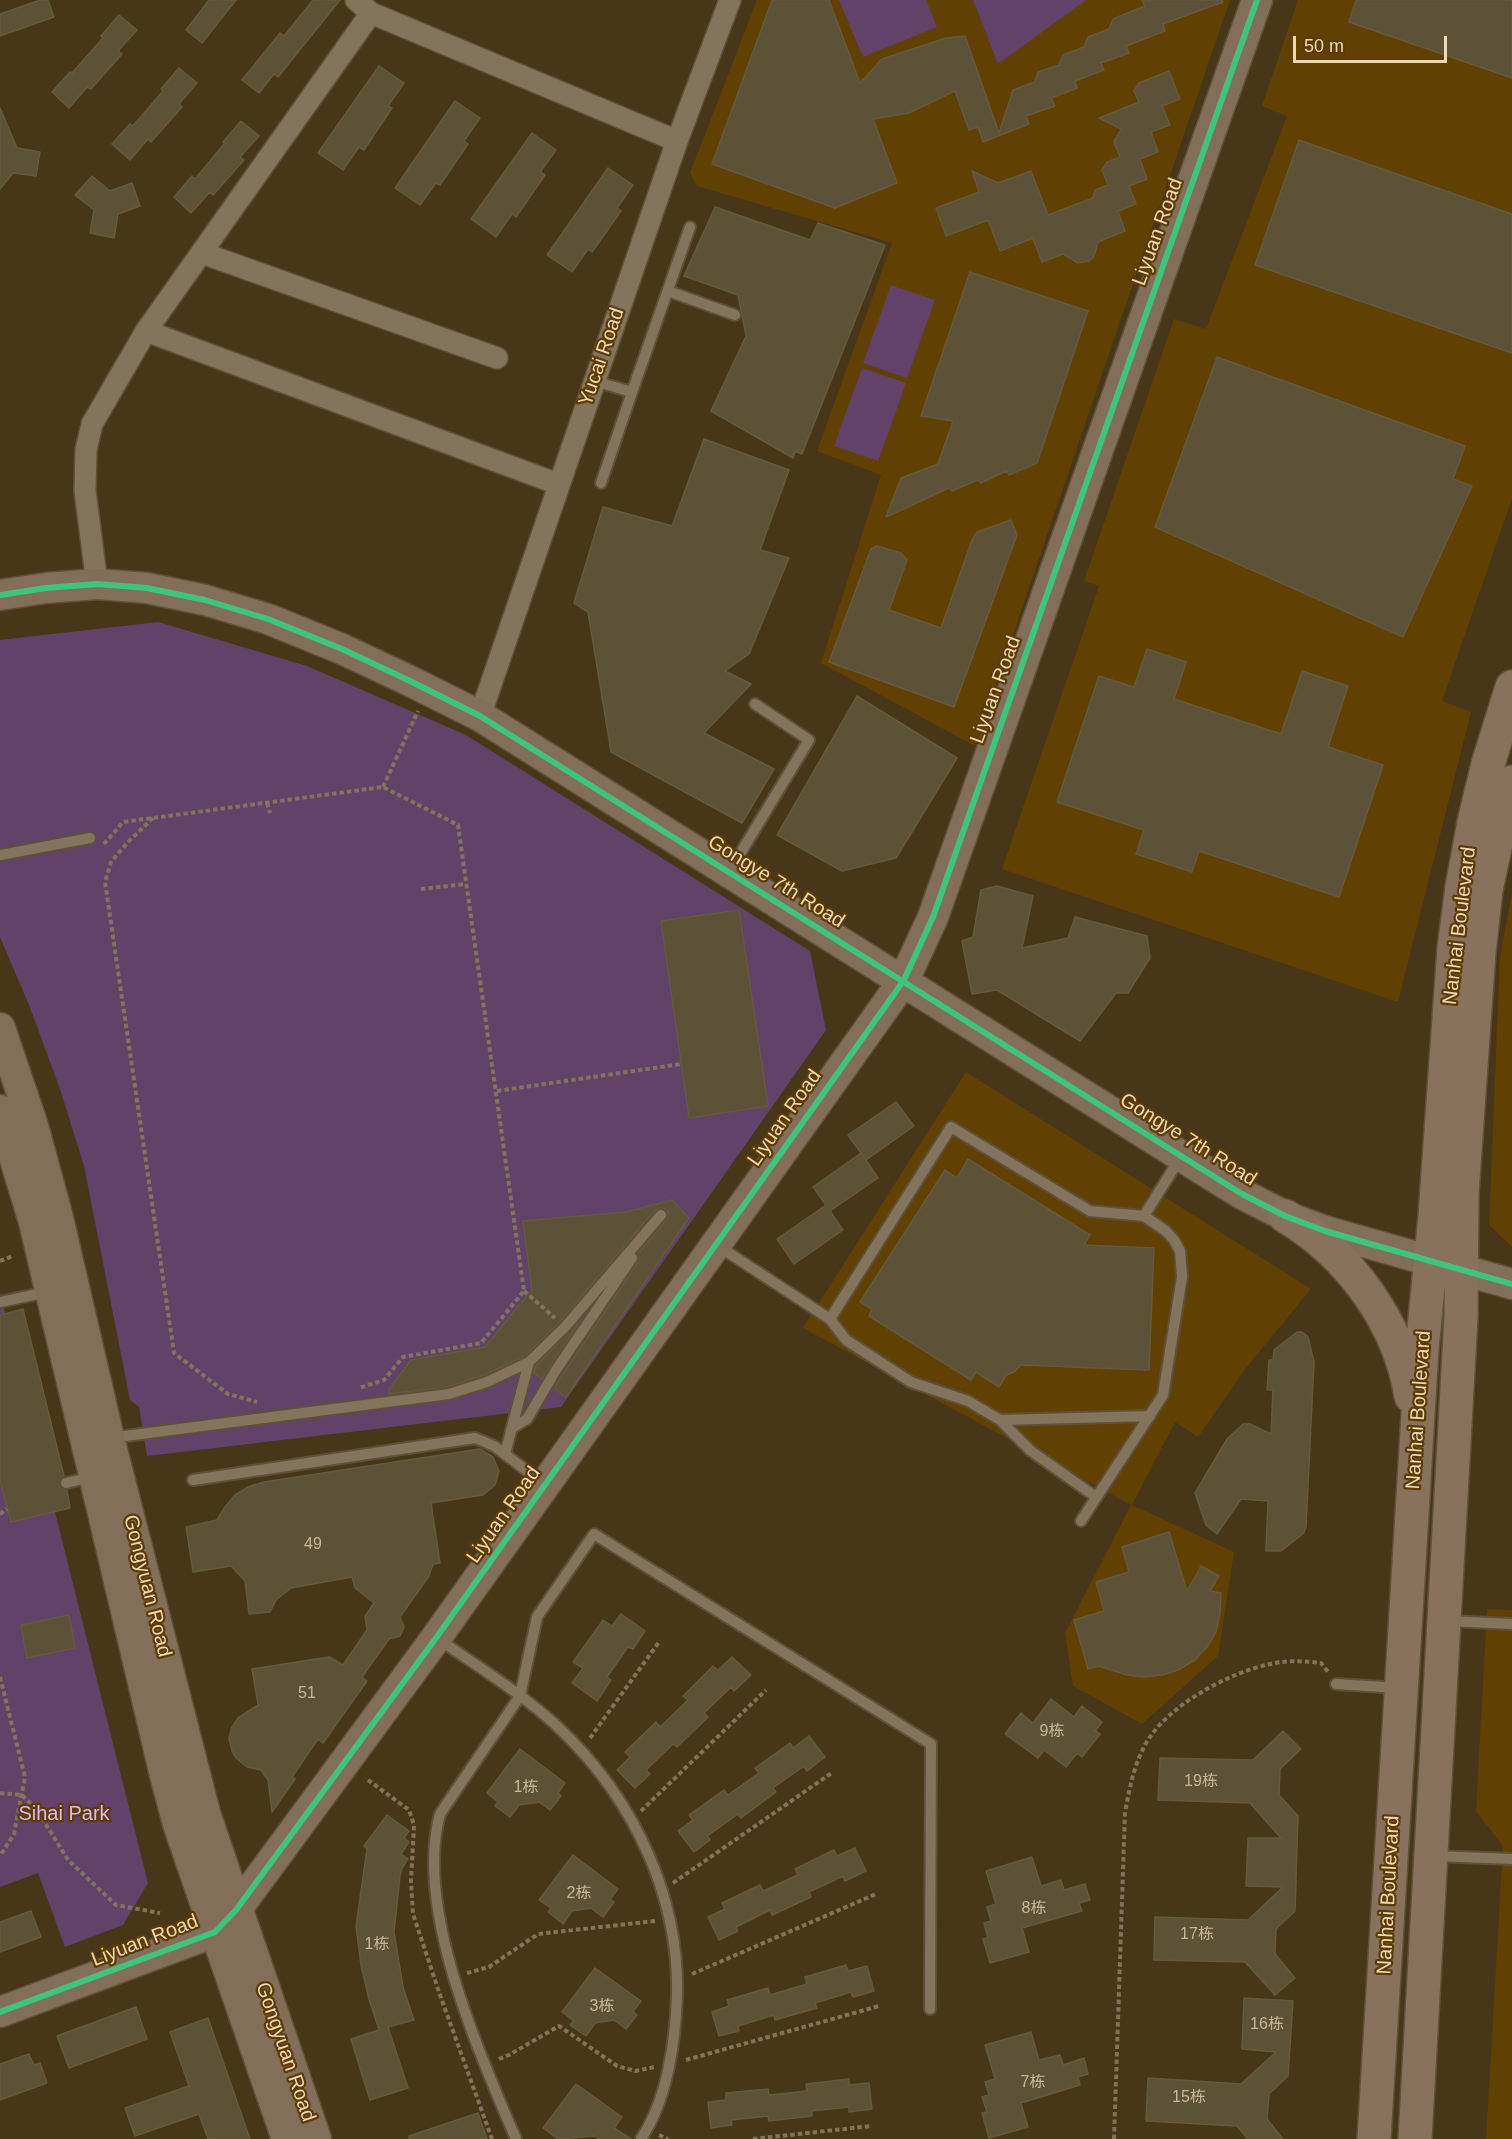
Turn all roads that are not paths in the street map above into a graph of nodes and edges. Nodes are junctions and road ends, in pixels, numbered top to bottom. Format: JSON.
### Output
{"nodes":[{"id":1,"x":730,"y":0,"type":"edge"},
{"id":2,"x":1257,"y":0,"type":"edge"},
{"id":3,"x":364,"y":7,"type":"edge"},
{"id":4,"x":677,"y":141,"type":"junction"},
{"id":5,"x":690,"y":227,"type":"dead end"},
{"id":6,"x":202,"y":253,"type":"junction"},
{"id":7,"x":668,"y":291,"type":"junction"},
{"id":8,"x":735,"y":315,"type":"dead end"},
{"id":9,"x":146,"y":331,"type":"junction"},
{"id":10,"x":497,"y":358,"type":"dead end"},
{"id":11,"x":594,"y":381,"type":"junction"},
{"id":12,"x":632,"y":392,"type":"junction"},
{"id":13,"x":601,"y":483,"type":"dead end"},
{"id":14,"x":558,"y":484,"type":"junction"},
{"id":15,"x":97,"y":584,"type":"junction"},
{"id":16,"x":0,"y":595,"type":"edge"},
{"id":17,"x":1512,"y":687,"type":"edge"},
{"id":18,"x":754,"y":704,"type":"dead end"},
{"id":19,"x":480,"y":716,"type":"junction"},
{"id":20,"x":1512,"y":782,"type":"edge"},
{"id":21,"x":90,"y":838,"type":"dead end"},
{"id":22,"x":0,"y":855,"type":"edge"},
{"id":23,"x":729,"y":872,"type":"junction"},
{"id":24,"x":904,"y":980,"type":"junction"},
{"id":25,"x":0,"y":1028,"type":"edge"},
{"id":26,"x":0,"y":1110,"type":"edge"},
{"id":27,"x":1181,"y":1156,"type":"junction"},
{"id":28,"x":661,"y":1215,"type":"dead end"},
{"id":29,"x":1144,"y":1216,"type":"junction"},
{"id":30,"x":1285,"y":1216,"type":"junction"},
{"id":31,"x":641,"y":1244,"type":"dead end"},
{"id":32,"x":716,"y":1245,"type":"junction"},
{"id":33,"x":1430,"y":1261,"type":"junction"},
{"id":34,"x":1461,"y":1271,"type":"junction"},
{"id":35,"x":1512,"y":1284,"type":"edge"},
{"id":36,"x":51,"y":1292,"type":"junction"},
{"id":37,"x":0,"y":1302,"type":"edge"},
{"id":38,"x":830,"y":1319,"type":"junction"},
{"id":39,"x":529,"y":1362,"type":"junction"},
{"id":40,"x":1150,"y":1416,"type":"junction"},
{"id":41,"x":1000,"y":1420,"type":"junction"},
{"id":42,"x":512,"y":1428,"type":"junction"},
{"id":43,"x":1417,"y":1432,"type":"junction"},
{"id":44,"x":98,"y":1439,"type":"junction"},
{"id":45,"x":505,"y":1454,"type":"junction"},
{"id":46,"x":193,"y":1480,"type":"dead end"},
{"id":47,"x":545,"y":1485,"type":"junction"},
{"id":48,"x":1096,"y":1497,"type":"junction"},
{"id":49,"x":1081,"y":1521,"type":"dead end"},
{"id":50,"x":1444,"y":1621,"type":"junction"},
{"id":51,"x":1512,"y":1624,"type":"edge"},
{"id":52,"x":436,"y":1638,"type":"junction"},
{"id":53,"x":1336,"y":1684,"type":"road end"},
{"id":54,"x":1401,"y":1689,"type":"junction"},
{"id":55,"x":520,"y":1696,"type":"junction"},
{"id":56,"x":1431,"y":1856,"type":"junction"},
{"id":57,"x":1512,"y":1859,"type":"edge"},
{"id":58,"x":237,"y":1910,"type":"junction"},
{"id":59,"x":215,"y":1932,"type":"junction"},
{"id":60,"x":930,"y":2009,"type":"dead end"},
{"id":61,"x":0,"y":2012,"type":"edge"},
{"id":62,"x":286,"y":2139,"type":"edge"},
{"id":63,"x":316,"y":2139,"type":"edge"},
{"id":64,"x":516,"y":2139,"type":"edge"},
{"id":65,"x":641,"y":2139,"type":"edge"},
{"id":66,"x":1374,"y":2139,"type":"edge"},
{"id":67,"x":1415,"y":2139,"type":"edge"}],
"edges":[{"from":1,"to":4,"type":"street","name":"Yucai Road"},
{"from":2,"to":24,"type":"street","name":"Liyuan Road"},
{"from":3,"to":4,"type":"street"},
{"from":3,"to":6,"type":"street"},
{"from":4,"to":11,"type":"street","name":"Yucai Road"},
{"from":5,"to":7,"type":"lane"},
{"from":6,"to":9,"type":"street"},
{"from":6,"to":10,"type":"street"},
{"from":7,"to":8,"type":"lane"},
{"from":7,"to":12,"type":"lane"},
{"from":9,"to":14,"type":"street"},
{"from":9,"to":15,"type":"street"},
{"from":11,"to":12,"type":"lane"},
{"from":11,"to":14,"type":"street","name":"Yucai Road"},
{"from":12,"to":13,"type":"lane"},
{"from":14,"to":19,"type":"street","name":"Yucai Road"},
{"from":15,"to":16,"type":"street","name":"Gongye 7th Road"},
{"from":15,"to":19,"type":"street","name":"Gongye 7th Road"},
{"from":17,"to":33,"type":"main road","name":"Nanhai Boulevard"},
{"from":18,"to":23,"type":"lane"},
{"from":19,"to":23,"type":"street","name":"Gongye 7th Road"},
{"from":20,"to":34,"type":"main road","name":"Nanhai Boulevard"},
{"from":21,"to":22,"type":"lane"},
{"from":23,"to":24,"type":"street","name":"Gongye 7th Road"},
{"from":24,"to":27,"type":"street","name":"Gongye 7th Road"},
{"from":24,"to":32,"type":"street","name":"Liyuan Road"},
{"from":25,"to":44,"type":"street","name":"Gongyuan Road"},
{"from":26,"to":36,"type":"street","name":"Gongyuan Road"},
{"from":27,"to":29,"type":"lane"},
{"from":27,"to":30,"type":"street","name":"Gongye 7th Road"},
{"from":28,"to":39,"type":"lane"},
{"from":29,"to":38,"type":"lane"},
{"from":29,"to":40,"type":"lane"},
{"from":30,"to":33,"type":"street","name":"Gongye 7th Road"},
{"from":30,"to":43,"type":"main road"},
{"from":31,"to":42,"type":"lane"},
{"from":32,"to":38,"type":"lane"},
{"from":32,"to":47,"type":"street","name":"Liyuan Road"},
{"from":33,"to":34,"type":"street","name":"Gongye 7th Road"},
{"from":33,"to":43,"type":"main road","name":"Nanhai Boulevard"},
{"from":34,"to":35,"type":"street","name":"Gongye 7th Road"},
{"from":34,"to":50,"type":"main road","name":"Nanhai Boulevard"},
{"from":36,"to":37,"type":"lane"},
{"from":36,"to":44,"type":"street","name":"Gongyuan Road"},
{"from":38,"to":41,"type":"lane"},
{"from":39,"to":42,"type":"lane"},
{"from":39,"to":44,"type":"lane"},
{"from":40,"to":41,"type":"lane"},
{"from":40,"to":48,"type":"lane"},
{"from":41,"to":48,"type":"lane"},
{"from":42,"to":45,"type":"lane"},
{"from":43,"to":54,"type":"main road","name":"Nanhai Boulevard"},
{"from":44,"to":58,"type":"street","name":"Gongyuan Road"},
{"from":44,"to":59,"type":"street","name":"Gongyuan Road"},
{"from":45,"to":46,"type":"lane"},
{"from":45,"to":47,"type":"lane"},
{"from":47,"to":52,"type":"street","name":"Liyuan Road"},
{"from":48,"to":49,"type":"lane"},
{"from":50,"to":51,"type":"lane"},
{"from":50,"to":56,"type":"main road","name":"Nanhai Boulevard"},
{"from":52,"to":55,"type":"lane"},
{"from":52,"to":58,"type":"street","name":"Liyuan Road"},
{"from":53,"to":54,"type":"lane"},
{"from":54,"to":66,"type":"main road","name":"Nanhai Boulevard"},
{"from":55,"to":60,"type":"lane"},
{"from":55,"to":64,"type":"lane"},
{"from":55,"to":65,"type":"lane"},
{"from":56,"to":57,"type":"lane"},
{"from":56,"to":67,"type":"main road","name":"Nanhai Boulevard"},
{"from":58,"to":59,"type":"street","name":"Liyuan Road"},
{"from":58,"to":63,"type":"street","name":"Gongyuan Road"},
{"from":59,"to":61,"type":"street","name":"Liyuan Road"},
{"from":59,"to":62,"type":"street","name":"Gongyuan Road"}]}
